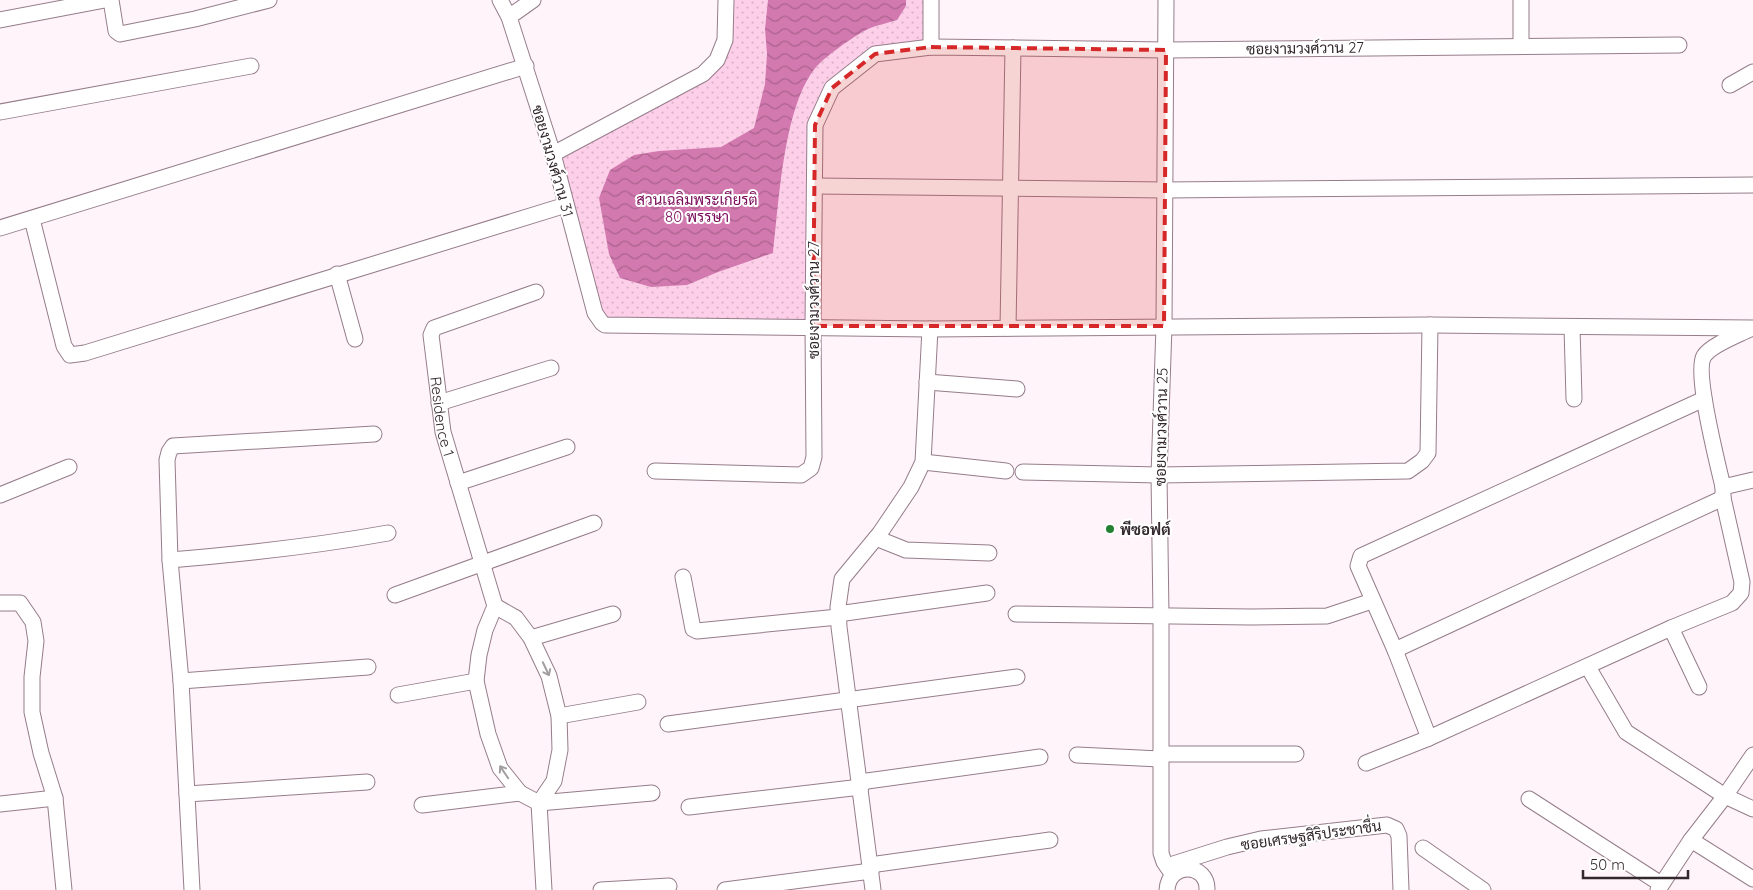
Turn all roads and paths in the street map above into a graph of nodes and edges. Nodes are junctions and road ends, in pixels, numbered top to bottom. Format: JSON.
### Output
{"nodes":[{"id":1,"x":105,"y":0,"type":"edge"},
{"id":2,"x":111,"y":0,"type":"edge"},
{"id":3,"x":269,"y":0,"type":"edge"},
{"id":4,"x":500,"y":0,"type":"edge"},
{"id":5,"x":533,"y":0,"type":"edge"},
{"id":6,"x":726,"y":0,"type":"edge"},
{"id":7,"x":931,"y":0,"type":"edge"},
{"id":8,"x":1166,"y":0,"type":"edge"},
{"id":9,"x":1521,"y":0,"type":"edge"},
{"id":10,"x":509,"y":17,"type":"junction"},
{"id":11,"x":0,"y":20,"type":"edge"},
{"id":12,"x":1521,"y":46,"type":"junction"},
{"id":13,"x":1679,"y":46,"type":"dead end"},
{"id":14,"x":931,"y":47,"type":"junction"},
{"id":15,"x":1013,"y":48,"type":"junction"},
{"id":16,"x":1166,"y":50,"type":"junction"},
{"id":17,"x":252,"y":66,"type":"dead end"},
{"id":18,"x":526,"y":66,"type":"junction"},
{"id":19,"x":1753,"y":72,"type":"edge"},
{"id":20,"x":1730,"y":85,"type":"dead end"},
{"id":21,"x":0,"y":112,"type":"edge"},
{"id":22,"x":553,"y":154,"type":"junction"},
{"id":23,"x":1753,"y":185,"type":"edge"},
{"id":24,"x":814,"y":186,"type":"junction"},
{"id":25,"x":1011,"y":188,"type":"junction"},
{"id":26,"x":1165,"y":190,"type":"junction"},
{"id":27,"x":566,"y":205,"type":"junction"},
{"id":28,"x":32,"y":219,"type":"junction"},
{"id":29,"x":0,"y":228,"type":"edge"},
{"id":30,"x":337,"y":274,"type":"junction"},
{"id":31,"x":536,"y":292,"type":"dead end"},
{"id":32,"x":1430,"y":325,"type":"junction"},
{"id":33,"x":813,"y":326,"type":"junction"},
{"id":34,"x":1164,"y":326,"type":"junction"},
{"id":35,"x":1572,"y":327,"type":"junction"},
{"id":36,"x":1008,"y":328,"type":"junction"},
{"id":37,"x":1753,"y":328,"type":"edge"},
{"id":38,"x":930,"y":329,"type":"junction"},
{"id":39,"x":355,"y":339,"type":"dead end"},
{"id":40,"x":551,"y":368,"type":"dead end"},
{"id":41,"x":927,"y":382,"type":"junction"},
{"id":42,"x":1018,"y":389,"type":"dead end"},
{"id":43,"x":1574,"y":399,"type":"dead end"},
{"id":44,"x":1704,"y":399,"type":"junction"},
{"id":45,"x":439,"y":403,"type":"junction"},
{"id":46,"x":374,"y":434,"type":"dead end"},
{"id":47,"x":567,"y":447,"type":"dead end"},
{"id":48,"x":923,"y":462,"type":"junction"},
{"id":49,"x":69,"y":467,"type":"dead end"},
{"id":50,"x":655,"y":471,"type":"dead end"},
{"id":51,"x":1006,"y":471,"type":"dead end"},
{"id":52,"x":1023,"y":472,"type":"dead end"},
{"id":53,"x":1159,"y":475,"type":"junction"},
{"id":54,"x":1753,"y":480,"type":"edge"},
{"id":55,"x":458,"y":482,"type":"junction"},
{"id":56,"x":1723,"y":492,"type":"junction"},
{"id":57,"x":0,"y":495,"type":"edge"},
{"id":58,"x":594,"y":523,"type":"dead end"},
{"id":59,"x":388,"y":533,"type":"dead end"},
{"id":60,"x":876,"y":538,"type":"junction"},
{"id":61,"x":989,"y":553,"type":"dead end"},
{"id":62,"x":170,"y":560,"type":"junction"},
{"id":63,"x":483,"y":564,"type":"junction"},
{"id":64,"x":683,"y":577,"type":"dead end"},
{"id":65,"x":987,"y":593,"type":"dead end"},
{"id":66,"x":395,"y":595,"type":"dead end"},
{"id":67,"x":1372,"y":600,"type":"junction"},
{"id":68,"x":0,"y":603,"type":"edge"},
{"id":69,"x":494,"y":606,"type":"junction"},
{"id":70,"x":613,"y":614,"type":"dead end"},
{"id":71,"x":1016,"y":614,"type":"dead end"},
{"id":72,"x":1161,"y":615,"type":"junction"},
{"id":73,"x":838,"y":616,"type":"junction"},
{"id":74,"x":1671,"y":628,"type":"junction"},
{"id":75,"x":531,"y":638,"type":"junction"},
{"id":76,"x":1395,"y":650,"type":"junction"},
{"id":77,"x":1588,"y":666,"type":"junction"},
{"id":78,"x":368,"y":667,"type":"dead end"},
{"id":79,"x":1017,"y":677,"type":"dead end"},
{"id":80,"x":181,"y":681,"type":"junction"},
{"id":81,"x":476,"y":681,"type":"junction"},
{"id":82,"x":1699,"y":688,"type":"dead end"},
{"id":83,"x":398,"y":695,"type":"dead end"},
{"id":84,"x":849,"y":700,"type":"junction"},
{"id":85,"x":638,"y":702,"type":"dead end"},
{"id":86,"x":559,"y":716,"type":"junction"},
{"id":87,"x":668,"y":724,"type":"dead end"},
{"id":88,"x":1428,"y":738,"type":"junction"},
{"id":89,"x":1296,"y":754,"type":"dead end"},
{"id":90,"x":1077,"y":755,"type":"dead end"},
{"id":91,"x":1753,"y":755,"type":"edge"},
{"id":92,"x":1040,"y":757,"type":"dead end"},
{"id":93,"x":1160,"y":757,"type":"junction"},
{"id":94,"x":1366,"y":763,"type":"dead end"},
{"id":95,"x":367,"y":782,"type":"dead end"},
{"id":96,"x":860,"y":785,"type":"junction"},
{"id":97,"x":652,"y":792,"type":"dead end"},
{"id":98,"x":187,"y":794,"type":"junction"},
{"id":99,"x":520,"y":794,"type":"junction"},
{"id":100,"x":1725,"y":796,"type":"junction"},
{"id":101,"x":55,"y":798,"type":"junction"},
{"id":102,"x":1529,"y":799,"type":"dead end"},
{"id":103,"x":539,"y":803,"type":"junction"},
{"id":104,"x":0,"y":804,"type":"edge"},
{"id":105,"x":422,"y":805,"type":"dead end"},
{"id":106,"x":689,"y":807,"type":"dead end"},
{"id":107,"x":1753,"y":809,"type":"edge"},
{"id":108,"x":1050,"y":840,"type":"dead end"},
{"id":109,"x":1691,"y":840,"type":"junction"},
{"id":110,"x":1423,"y":848,"type":"dead end"},
{"id":111,"x":1167,"y":864,"type":"junction"},
{"id":112,"x":870,"y":868,"type":"junction"},
{"id":113,"x":1753,"y":879,"type":"edge"},
{"id":114,"x":669,"y":886,"type":"dead end"},
{"id":115,"x":1659,"y":887,"type":"edge"},
{"id":116,"x":64,"y":890,"type":"edge"},
{"id":117,"x":192,"y":890,"type":"edge"},
{"id":118,"x":544,"y":890,"type":"edge"},
{"id":119,"x":601,"y":890,"type":"edge"},
{"id":120,"x":725,"y":890,"type":"edge"},
{"id":121,"x":873,"y":890,"type":"edge"},
{"id":122,"x":1167,"y":890,"type":"edge"},
{"id":123,"x":1207,"y":890,"type":"edge"},
{"id":124,"x":1400,"y":890,"type":"edge"},
{"id":125,"x":1483,"y":890,"type":"edge"}],
"edges":[{"from":1,"to":11,"type":"street"},
{"from":2,"to":3,"type":"street"},
{"from":4,"to":10,"type":"street","name":"ซอยงามวงศ์วาน 31"},
{"from":5,"to":10,"type":"street"},
{"from":6,"to":22,"type":"street"},
{"from":7,"to":14,"type":"street"},
{"from":8,"to":16,"type":"street","name":"ซอยงามวงศ์วาน 25"},
{"from":9,"to":12,"type":"street"},
{"from":10,"to":18,"type":"street","name":"ซอยงามวงศ์วาน 31"},
{"from":12,"to":13,"type":"street","name":"ซอยงามวงศ์วาน 27"},
{"from":12,"to":16,"type":"street","name":"ซอยงามวงศ์วาน 27"},
{"from":14,"to":15,"type":"street","name":"ซอยงามวงศ์วาน 27"},
{"from":14,"to":24,"type":"street","name":"ซอยงามวงศ์วาน 27"},
{"from":15,"to":16,"type":"street","name":"ซอยงามวงศ์วาน 27"},
{"from":15,"to":25,"type":"street"},
{"from":16,"to":26,"type":"street","name":"ซอยงามวงศ์วาน 25"},
{"from":17,"to":21,"type":"street"},
{"from":18,"to":22,"type":"street","name":"ซอยงามวงศ์วาน 31"},
{"from":18,"to":28,"type":"street"},
{"from":19,"to":20,"type":"street"},
{"from":22,"to":27,"type":"street","name":"ซอยงามวงศ์วาน 31"},
{"from":23,"to":26,"type":"street"},
{"from":24,"to":25,"type":"street"},
{"from":24,"to":33,"type":"street","name":"ซอยงามวงศ์วาน 27"},
{"from":25,"to":26,"type":"street"},
{"from":25,"to":36,"type":"street"},
{"from":26,"to":34,"type":"street","name":"ซอยงามวงศ์วาน 25"},
{"from":27,"to":30,"type":"street"},
{"from":27,"to":33,"type":"street","name":"ซอยงามวงศ์วาน 31"},
{"from":28,"to":29,"type":"street"},
{"from":28,"to":30,"type":"street"},
{"from":30,"to":39,"type":"street"},
{"from":31,"to":45,"type":"street","name":"Residence 1"},
{"from":32,"to":34,"type":"street"},
{"from":32,"to":35,"type":"street"},
{"from":32,"to":53,"type":"street"},
{"from":33,"to":38,"type":"street"},
{"from":33,"to":50,"type":"street","name":"ซอยงามวงศ์วาน 27"},
{"from":34,"to":36,"type":"street"},
{"from":34,"to":53,"type":"street","name":"ซอยงามวงศ์วาน 25"},
{"from":35,"to":37,"type":"street"},
{"from":35,"to":43,"type":"street"},
{"from":36,"to":38,"type":"street"},
{"from":37,"to":44,"type":"street"},
{"from":38,"to":41,"type":"street"},
{"from":40,"to":45,"type":"street"},
{"from":41,"to":42,"type":"street"},
{"from":41,"to":48,"type":"street"},
{"from":44,"to":56,"type":"street"},
{"from":44,"to":67,"type":"street"},
{"from":45,"to":55,"type":"street","name":"Residence 1"},
{"from":46,"to":62,"type":"street"},
{"from":47,"to":55,"type":"street"},
{"from":48,"to":51,"type":"street"},
{"from":48,"to":60,"type":"street"},
{"from":49,"to":57,"type":"street"},
{"from":52,"to":53,"type":"street"},
{"from":53,"to":72,"type":"street","name":"ซอยงามวงศ์วาน 25"},
{"from":54,"to":56,"type":"street"},
{"from":55,"to":63,"type":"street","name":"Residence 1"},
{"from":56,"to":74,"type":"street"},
{"from":56,"to":76,"type":"street"},
{"from":58,"to":63,"type":"street"},
{"from":59,"to":62,"type":"street"},
{"from":60,"to":61,"type":"street"},
{"from":60,"to":73,"type":"street"},
{"from":62,"to":80,"type":"street"},
{"from":63,"to":66,"type":"street"},
{"from":63,"to":69,"type":"street","name":"Residence 1"},
{"from":64,"to":73,"type":"street"},
{"from":65,"to":73,"type":"street"},
{"from":67,"to":72,"type":"street"},
{"from":67,"to":76,"type":"street"},
{"from":68,"to":101,"type":"street"},
{"from":69,"to":75,"type":"street"},
{"from":69,"to":81,"type":"street"},
{"from":70,"to":75,"type":"street"},
{"from":71,"to":72,"type":"street"},
{"from":72,"to":93,"type":"street","name":"ซอยงามวงศ์วาน 25"},
{"from":73,"to":84,"type":"street"},
{"from":74,"to":77,"type":"street"},
{"from":74,"to":82,"type":"street"},
{"from":75,"to":86,"type":"street","one_way":true},
{"from":76,"to":88,"type":"street"},
{"from":77,"to":88,"type":"street"},
{"from":77,"to":100,"type":"street"},
{"from":78,"to":80,"type":"street"},
{"from":79,"to":84,"type":"street"},
{"from":80,"to":98,"type":"street"},
{"from":81,"to":83,"type":"street"},
{"from":99,"to":81,"type":"street","one_way":true},
{"from":84,"to":87,"type":"street"},
{"from":84,"to":96,"type":"street"},
{"from":85,"to":86,"type":"street"},
{"from":86,"to":103,"type":"street"},
{"from":88,"to":94,"type":"street"},
{"from":89,"to":93,"type":"street"},
{"from":90,"to":93,"type":"street"},
{"from":91,"to":100,"type":"street"},
{"from":92,"to":96,"type":"street"},
{"from":93,"to":111,"type":"street","name":"ซอยงามวงศ์วาน 25"},
{"from":95,"to":98,"type":"street"},
{"from":96,"to":106,"type":"street"},
{"from":96,"to":112,"type":"street"},
{"from":97,"to":103,"type":"street"},
{"from":98,"to":117,"type":"street"},
{"from":99,"to":103,"type":"street"},
{"from":99,"to":105,"type":"street"},
{"from":100,"to":107,"type":"street"},
{"from":100,"to":109,"type":"street"},
{"from":101,"to":104,"type":"street"},
{"from":101,"to":116,"type":"street"},
{"from":102,"to":115,"type":"street"},
{"from":103,"to":118,"type":"street"},
{"from":108,"to":112,"type":"street"},
{"from":109,"to":113,"type":"street"},
{"from":109,"to":115,"type":"street"},
{"from":110,"to":125,"type":"street"},
{"from":111,"to":122,"type":"street"},
{"from":111,"to":123,"type":"street"},
{"from":111,"to":124,"type":"street","name":"ซอยเศรษฐสิริประชาชื่น"},
{"from":112,"to":120,"type":"street"},
{"from":112,"to":121,"type":"street"},
{"from":114,"to":119,"type":"street"}]}
